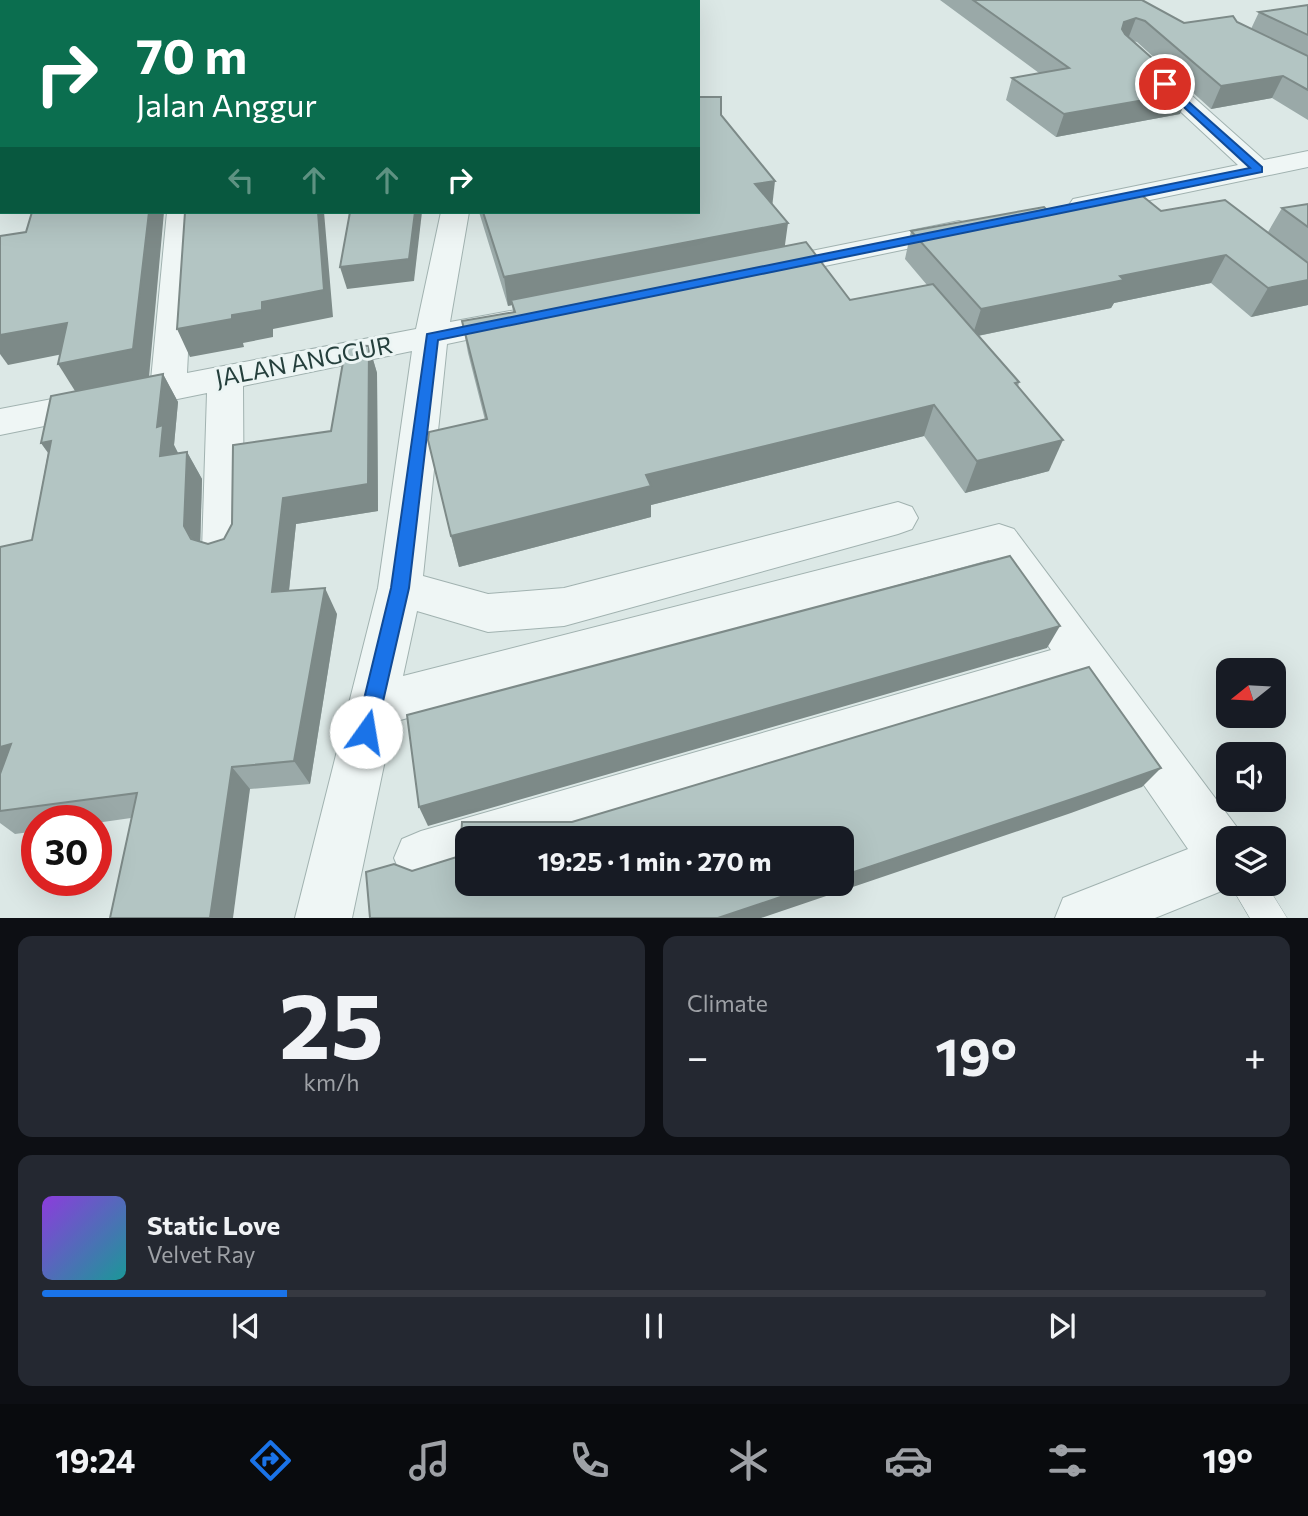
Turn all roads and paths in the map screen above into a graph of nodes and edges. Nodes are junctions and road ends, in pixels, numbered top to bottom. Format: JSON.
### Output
{"nodes":[{"id":1,"x":1127,"y":49,"type":"edge"},
{"id":2,"x":1308,"y":159,"type":"edge"},
{"id":3,"x":1258,"y":169,"type":"junction"},
{"id":4,"x":1179,"y":185,"type":"junction"},
{"id":5,"x":1058,"y":210,"type":"edge"},
{"id":6,"x":1211,"y":211,"type":"edge"},
{"id":7,"x":181,"y":214,"type":"edge"},
{"id":8,"x":455,"y":214,"type":"edge"},
{"id":9,"x":991,"y":223,"type":"edge"},
{"id":10,"x":737,"y":275,"type":"edge"},
{"id":11,"x":538,"y":316,"type":"edge"},
{"id":12,"x":432,"y":337,"type":"junction"},
{"id":13,"x":225,"y":378,"type":"junction"},
{"id":14,"x":168,"y":389,"type":"junction"},
{"id":15,"x":0,"y":422,"type":"edge"},
{"id":16,"x":898,"y":518,"type":"dead end"},
{"id":17,"x":223,"y":551,"type":"edge"},
{"id":18,"x":400,"y":588,"type":"junction"},
{"id":19,"x":1086,"y":661,"type":"junction"},
{"id":20,"x":372,"y":706,"type":"junction"},
{"id":21,"x":528,"y":826,"type":"edge"},
{"id":22,"x":1216,"y":844,"type":"edge"},
{"id":23,"x":1216,"y":866,"type":"edge"},
{"id":24,"x":1254,"y":896,"type":"edge"},
{"id":25,"x":323,"y":918,"type":"edge"},
{"id":26,"x":1083,"y":918,"type":"edge"},
{"id":27,"x":1270,"y":918,"type":"edge"}],
"edges":[{"from":1,"to":3,"type":"street"},
{"from":2,"to":3,"type":"street"},
{"from":3,"to":4,"type":"street"},
{"from":4,"to":5,"type":"street"},
{"from":4,"to":6,"type":"street"},
{"from":7,"to":14,"type":"street"},
{"from":8,"to":12,"type":"street"},
{"from":9,"to":10,"type":"street"},
{"from":11,"to":12,"type":"street","name":"JALAN ANGGUR"},
{"from":12,"to":13,"type":"street","name":"JALAN ANGGUR"},
{"from":12,"to":18,"type":"street"},
{"from":13,"to":14,"type":"street","name":"JALAN ANGGUR"},
{"from":13,"to":17,"type":"street"},
{"from":14,"to":15,"type":"street","name":"JALAN ANGGUR"},
{"from":16,"to":18,"type":"street"},
{"from":18,"to":20,"type":"street"},
{"from":19,"to":20,"type":"street"},
{"from":19,"to":21,"type":"street"},
{"from":19,"to":22,"type":"street"},
{"from":20,"to":25,"type":"street"},
{"from":23,"to":26,"type":"street"},
{"from":24,"to":27,"type":"lane"}]}
